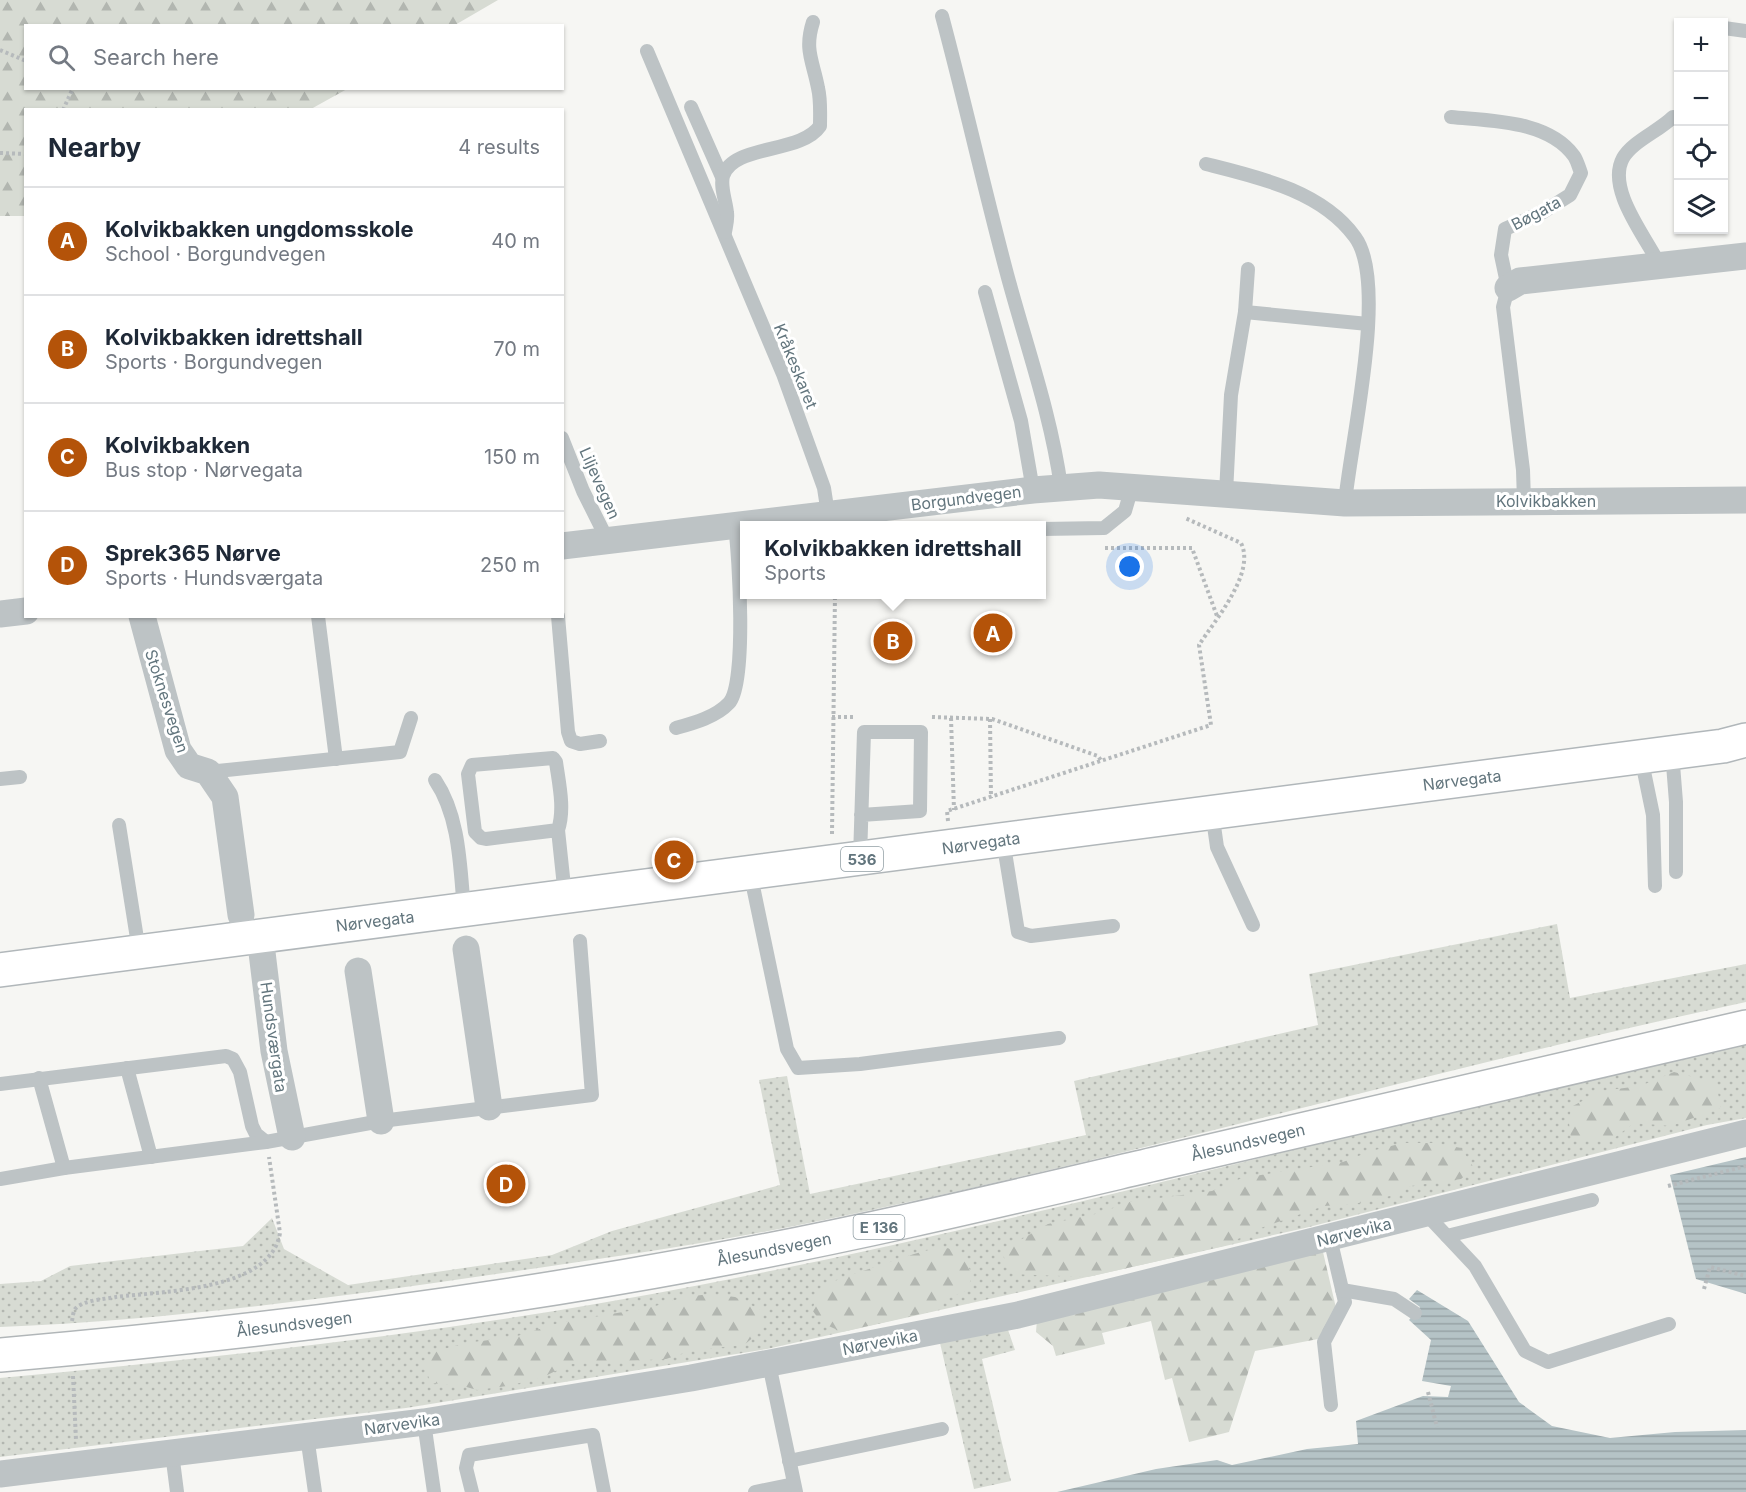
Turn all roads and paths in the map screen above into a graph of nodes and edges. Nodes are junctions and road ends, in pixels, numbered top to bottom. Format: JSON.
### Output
{"nodes":[{"id":1,"x":942,"y":16,"type":"dead end"},
{"id":2,"x":813,"y":22,"type":"dead end"},
{"id":3,"x":1728,"y":29,"type":"edge"},
{"id":4,"x":1746,"y":31,"type":"edge"},
{"id":5,"x":0,"y":50,"type":"edge"},
{"id":6,"x":647,"y":51,"type":"dead end"},
{"id":7,"x":24,"y":60,"type":"edge"},
{"id":8,"x":72,"y":90,"type":"edge"},
{"id":9,"x":691,"y":106,"type":"dead end"},
{"id":10,"x":64,"y":108,"type":"edge"},
{"id":11,"x":1451,"y":117,"type":"dead end"},
{"id":12,"x":1673,"y":117,"type":"dead end"},
{"id":13,"x":0,"y":153,"type":"edge"},
{"id":14,"x":24,"y":154,"type":"edge"},
{"id":15,"x":1206,"y":164,"type":"dead end"},
{"id":16,"x":722,"y":177,"type":"junction"},
{"id":17,"x":725,"y":234,"type":"junction"},
{"id":18,"x":1746,"y":256,"type":"edge"},
{"id":19,"x":1659,"y":264,"type":"junction"},
{"id":20,"x":1248,"y":269,"type":"dead end"},
{"id":21,"x":1508,"y":288,"type":"junction"},
{"id":22,"x":985,"y":292,"type":"dead end"},
{"id":23,"x":1245,"y":312,"type":"junction"},
{"id":24,"x":1368,"y":324,"type":"junction"},
{"id":25,"x":564,"y":443,"type":"edge"},
{"id":26,"x":1061,"y":487,"type":"junction"},
{"id":27,"x":1132,"y":487,"type":"junction"},
{"id":28,"x":1033,"y":490,"type":"junction"},
{"id":29,"x":1226,"y":493,"type":"junction"},
{"id":30,"x":1746,"y":500,"type":"edge"},
{"id":31,"x":1524,"y":501,"type":"junction"},
{"id":32,"x":1345,"y":503,"type":"junction"},
{"id":33,"x":828,"y":514,"type":"junction"},
{"id":34,"x":1177,"y":514,"type":"dead end"},
{"id":35,"x":774,"y":521,"type":"edge"},
{"id":36,"x":740,"y":525,"type":"edge"},
{"id":37,"x":735,"y":526,"type":"junction"},
{"id":38,"x":1046,"y":530,"type":"edge"},
{"id":39,"x":608,"y":540,"type":"junction"},
{"id":40,"x":564,"y":546,"type":"edge"},
{"id":41,"x":1099,"y":548,"type":"dead end"},
{"id":42,"x":835,"y":599,"type":"edge"},
{"id":43,"x":24,"y":611,"type":"edge"},
{"id":44,"x":0,"y":614,"type":"edge"},
{"id":45,"x":1217,"y":616,"type":"junction"},
{"id":46,"x":143,"y":618,"type":"edge"},
{"id":47,"x":318,"y":618,"type":"edge"},
{"id":48,"x":558,"y":618,"type":"edge"},
{"id":49,"x":411,"y":718,"type":"dead end"},
{"id":50,"x":990,"y":719,"type":"junction"},
{"id":51,"x":676,"y":728,"type":"dead end"},
{"id":52,"x":600,"y":741,"type":"dead end"},
{"id":53,"x":1738,"y":744,"type":"edge"},
{"id":54,"x":1657,"y":755,"type":"junction"},
{"id":55,"x":336,"y":759,"type":"junction"},
{"id":56,"x":1102,"y":762,"type":"junction"},
{"id":57,"x":208,"y":772,"type":"junction"},
{"id":58,"x":20,"y":777,"type":"dead end"},
{"id":59,"x":0,"y":779,"type":"edge"},
{"id":60,"x":435,"y":780,"type":"dead end"},
{"id":61,"x":991,"y":798,"type":"junction"},
{"id":62,"x":954,"y":810,"type":"junction"},
{"id":63,"x":1212,"y":812,"type":"junction"},
{"id":64,"x":861,"y":815,"type":"junction"},
{"id":65,"x":119,"y":825,"type":"dead end"},
{"id":66,"x":949,"y":825,"type":"dead end"},
{"id":67,"x":558,"y":830,"type":"junction"},
{"id":68,"x":832,"y":839,"type":"dead end"},
{"id":69,"x":1004,"y":840,"type":"junction"},
{"id":70,"x":860,"y":859,"type":"junction"},
{"id":71,"x":750,"y":872,"type":"junction"},
{"id":72,"x":1676,"y":872,"type":"dead end"},
{"id":73,"x":1655,"y":886,"type":"dead end"},
{"id":74,"x":565,"y":896,"type":"junction"},
{"id":75,"x":464,"y":910,"type":"junction"},
{"id":76,"x":1253,"y":925,"type":"dead end"},
{"id":77,"x":250,"y":926,"type":"junction"},
{"id":78,"x":1113,"y":926,"type":"dead end"},
{"id":79,"x":580,"y":941,"type":"dead end"},
{"id":80,"x":466,"y":949,"type":"dead end"},
{"id":81,"x":139,"y":951,"type":"junction"},
{"id":82,"x":0,"y":970,"type":"edge"},
{"id":83,"x":358,"y":971,"type":"dead end"},
{"id":84,"x":1746,"y":1026,"type":"edge"},
{"id":85,"x":1059,"y":1038,"type":"dead end"},
{"id":86,"x":127,"y":1068,"type":"junction"},
{"id":87,"x":39,"y":1078,"type":"junction"},
{"id":88,"x":0,"y":1084,"type":"edge"},
{"id":89,"x":489,"y":1107,"type":"junction"},
{"id":90,"x":381,"y":1121,"type":"junction"},
{"id":91,"x":1746,"y":1133,"type":"edge"},
{"id":92,"x":279,"y":1140,"type":"junction"},
{"id":93,"x":151,"y":1157,"type":"junction"},
{"id":94,"x":1746,"y":1166,"type":"edge"},
{"id":95,"x":64,"y":1168,"type":"junction"},
{"id":96,"x":0,"y":1179,"type":"edge"},
{"id":97,"x":1668,"y":1186,"type":"dead end"},
{"id":98,"x":1592,"y":1200,"type":"dead end"},
{"id":99,"x":1427,"y":1215,"type":"junction"},
{"id":100,"x":1447,"y":1236,"type":"junction"},
{"id":101,"x":1330,"y":1238,"type":"junction"},
{"id":102,"x":1746,"y":1276,"type":"edge"},
{"id":103,"x":1704,"y":1289,"type":"dead end"},
{"id":104,"x":1342,"y":1290,"type":"junction"},
{"id":105,"x":1415,"y":1313,"type":"dead end"},
{"id":106,"x":72,"y":1323,"type":"dead end"},
{"id":107,"x":1669,"y":1324,"type":"dead end"},
{"id":108,"x":0,"y":1355,"type":"edge"},
{"id":109,"x":769,"y":1364,"type":"junction"},
{"id":110,"x":73,"y":1375,"type":"dead end"},
{"id":111,"x":1428,"y":1392,"type":"dead end"},
{"id":112,"x":1331,"y":1405,"type":"dead end"},
{"id":113,"x":424,"y":1422,"type":"junction"},
{"id":114,"x":1437,"y":1427,"type":"dead end"},
{"id":115,"x":942,"y":1429,"type":"dead end"},
{"id":116,"x":307,"y":1436,"type":"junction"},
{"id":117,"x":172,"y":1454,"type":"junction"},
{"id":118,"x":789,"y":1461,"type":"junction"},
{"id":119,"x":77,"y":1465,"type":"junction"},
{"id":120,"x":0,"y":1474,"type":"edge"},
{"id":121,"x":795,"y":1488,"type":"edge"},
{"id":122,"x":177,"y":1492,"type":"edge"},
{"id":123,"x":315,"y":1492,"type":"edge"},
{"id":124,"x":434,"y":1492,"type":"edge"},
{"id":125,"x":471,"y":1492,"type":"edge"},
{"id":126,"x":604,"y":1492,"type":"edge"},
{"id":127,"x":755,"y":1492,"type":"edge"}],
"edges":[{"from":1,"to":26,"type":"lane"},
{"from":2,"to":16,"type":"lane"},
{"from":3,"to":4,"type":"lane"},
{"from":5,"to":7,"type":"path"},
{"from":6,"to":17,"type":"lane","name":"Kråkeskaret"},
{"from":8,"to":10,"type":"path"},
{"from":9,"to":16,"type":"lane","name":"Kråkeskaret"},
{"from":11,"to":21,"type":"lane","name":"Bøgata"},
{"from":12,"to":19,"type":"lane"},
{"from":13,"to":14,"type":"path"},
{"from":15,"to":24,"type":"lane"},
{"from":16,"to":17,"type":"lane","name":"Kråkeskaret"},
{"from":17,"to":33,"type":"lane","name":"Kråkeskaret"},
{"from":18,"to":19,"type":"street"},
{"from":19,"to":21,"type":"street"},
{"from":20,"to":23,"type":"lane"},
{"from":21,"to":31,"type":"lane"},
{"from":22,"to":28,"type":"lane"},
{"from":23,"to":24,"type":"lane"},
{"from":23,"to":29,"type":"lane"},
{"from":24,"to":32,"type":"lane"},
{"from":25,"to":39,"type":"lane","name":"Liljevegen"},
{"from":26,"to":27,"type":"street","name":"Kolvikbakken"},
{"from":26,"to":28,"type":"street","name":"Borgundvegen"},
{"from":27,"to":29,"type":"street","name":"Kolvikbakken"},
{"from":27,"to":38,"type":"lane"},
{"from":28,"to":33,"type":"street","name":"Borgundvegen"},
{"from":29,"to":32,"type":"street","name":"Kolvikbakken"},
{"from":30,"to":31,"type":"street","name":"Kolvikbakken"},
{"from":31,"to":32,"type":"street","name":"Kolvikbakken"},
{"from":33,"to":35,"type":"street","name":"Borgundvegen"},
{"from":34,"to":45,"type":"path"},
{"from":36,"to":37,"type":"street","name":"Borgundvegen"},
{"from":37,"to":39,"type":"street","name":"Borgundvegen"},
{"from":37,"to":51,"type":"lane"},
{"from":39,"to":40,"type":"street","name":"Borgundvegen"},
{"from":41,"to":45,"type":"path"},
{"from":42,"to":68,"type":"path"},
{"from":43,"to":44,"type":"street"},
{"from":45,"to":56,"type":"path"},
{"from":46,"to":57,"type":"street","name":"Stoknesvegen"},
{"from":47,"to":55,"type":"lane"},
{"from":48,"to":52,"type":"lane"},
{"from":49,"to":55,"type":"lane"},
{"from":50,"to":56,"type":"path"},
{"from":50,"to":61,"type":"path"},
{"from":50,"to":62,"type":"path"},
{"from":53,"to":54,"type":"main road","name":"Nørvegata","number":"536"},
{"from":54,"to":63,"type":"main road","name":"Nørvegata","number":"536"},
{"from":54,"to":72,"type":"lane"},
{"from":54,"to":73,"type":"lane"},
{"from":55,"to":57,"type":"lane"},
{"from":56,"to":61,"type":"path"},
{"from":57,"to":77,"type":"street","name":"Stoknesvegen"},
{"from":58,"to":59,"type":"lane"},
{"from":60,"to":75,"type":"lane"},
{"from":61,"to":62,"type":"path"},
{"from":62,"to":66,"type":"path"},
{"from":63,"to":69,"type":"main road","name":"Nørvegata","number":"536"},
{"from":63,"to":76,"type":"lane"},
{"from":64,"to":64,"type":"lane"},
{"from":64,"to":70,"type":"lane"},
{"from":65,"to":81,"type":"lane"},
{"from":67,"to":67,"type":"lane"},
{"from":67,"to":74,"type":"lane"},
{"from":69,"to":70,"type":"main road","name":"Nørvegata","number":"536"},
{"from":69,"to":78,"type":"lane"},
{"from":70,"to":71,"type":"main road","name":"Nørvegata","number":"536"},
{"from":71,"to":74,"type":"main road","name":"Nørvegata","number":"536"},
{"from":71,"to":85,"type":"lane"},
{"from":74,"to":75,"type":"main road","name":"Nørvegata","number":"536"},
{"from":75,"to":77,"type":"main road","name":"Nørvegata","number":"536"},
{"from":77,"to":81,"type":"main road","name":"Nørvegata","number":"536"},
{"from":77,"to":92,"type":"street","name":"Hundsværgata"},
{"from":79,"to":89,"type":"lane"},
{"from":80,"to":89,"type":"street"},
{"from":81,"to":82,"type":"main road","name":"Nørvegata","number":"536"},
{"from":83,"to":90,"type":"street"},
{"from":84,"to":108,"type":"main road","name":"Ålesundsvegen","number":"E 136"},
{"from":86,"to":87,"type":"lane"},
{"from":86,"to":92,"type":"lane"},
{"from":86,"to":93,"type":"lane"},
{"from":87,"to":88,"type":"lane"},
{"from":87,"to":95,"type":"lane"},
{"from":89,"to":90,"type":"lane"},
{"from":90,"to":92,"type":"lane"},
{"from":91,"to":99,"type":"street","name":"Nørvevika"},
{"from":92,"to":93,"type":"lane"},
{"from":92,"to":106,"type":"path"},
{"from":93,"to":95,"type":"lane"},
{"from":94,"to":97,"type":"path"},
{"from":95,"to":96,"type":"lane"},
{"from":98,"to":100,"type":"lane"},
{"from":99,"to":100,"type":"lane"},
{"from":99,"to":101,"type":"street","name":"Nørvevika"},
{"from":100,"to":107,"type":"lane"},
{"from":101,"to":104,"type":"lane"},
{"from":101,"to":109,"type":"street","name":"Nørvevika"},
{"from":102,"to":103,"type":"path"},
{"from":104,"to":105,"type":"lane"},
{"from":104,"to":112,"type":"lane"},
{"from":109,"to":113,"type":"street","name":"Nørvevika"},
{"from":109,"to":118,"type":"lane"},
{"from":110,"to":119,"type":"path"},
{"from":111,"to":114,"type":"path"},
{"from":113,"to":116,"type":"street","name":"Nørvevika"},
{"from":113,"to":124,"type":"lane"},
{"from":115,"to":118,"type":"lane"},
{"from":116,"to":117,"type":"street","name":"Nørvevika"},
{"from":116,"to":123,"type":"lane"},
{"from":117,"to":119,"type":"street","name":"Nørvevika"},
{"from":117,"to":122,"type":"lane"},
{"from":118,"to":121,"type":"lane"},
{"from":119,"to":120,"type":"street","name":"Nørvevika"},
{"from":121,"to":127,"type":"lane"},
{"from":125,"to":126,"type":"lane"}]}
